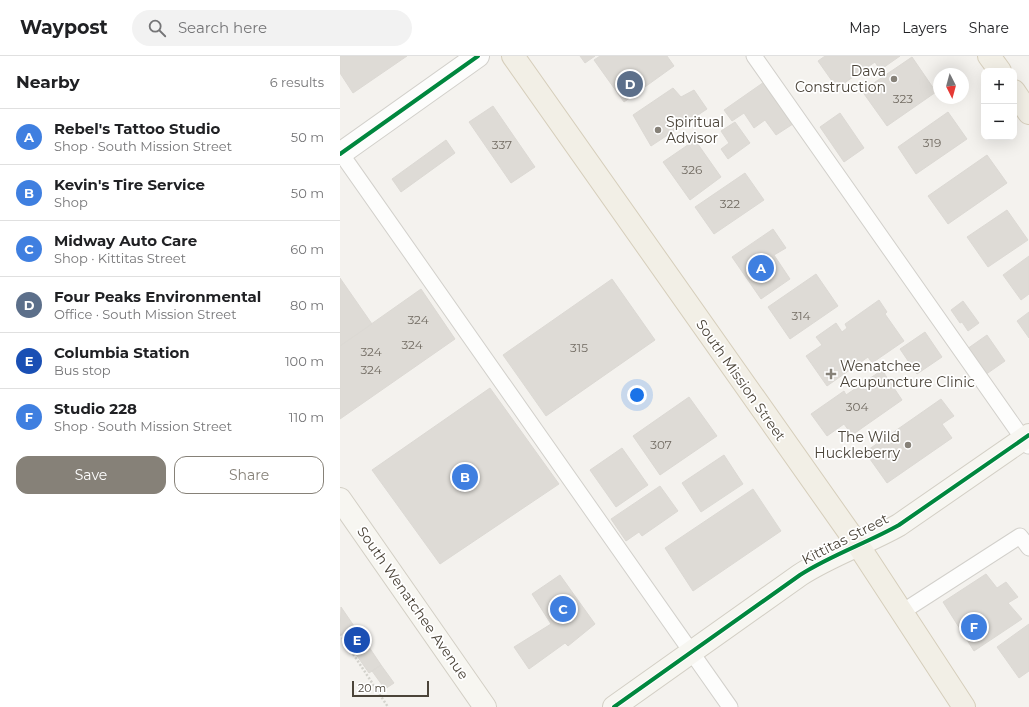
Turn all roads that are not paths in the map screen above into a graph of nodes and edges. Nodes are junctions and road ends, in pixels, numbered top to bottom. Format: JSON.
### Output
{"nodes":[{"id":1,"x":478,"y":56,"type":"edge"},
{"id":2,"x":514,"y":56,"type":"edge"},
{"id":3,"x":754,"y":56,"type":"edge"},
{"id":4,"x":989,"y":56,"type":"edge"},
{"id":5,"x":998,"y":68,"type":"edge"},
{"id":6,"x":1017,"y":95,"type":"edge"},
{"id":7,"x":1029,"y":113,"type":"edge"},
{"id":8,"x":340,"y":153,"type":"edge"},
{"id":9,"x":1027,"y":440,"type":"edge"},
{"id":10,"x":340,"y":499,"type":"edge"},
{"id":11,"x":858,"y":545,"type":"junction"},
{"id":12,"x":1029,"y":548,"type":"edge"},
{"id":13,"x":902,"y":612,"type":"junction"},
{"id":14,"x":691,"y":652,"type":"junction"},
{"id":15,"x":485,"y":707,"type":"edge"},
{"id":16,"x":614,"y":707,"type":"edge"},
{"id":17,"x":730,"y":707,"type":"edge"},
{"id":18,"x":964,"y":707,"type":"edge"}],
"edges":[{"from":1,"to":8,"type":"street"},
{"from":2,"to":11,"type":"main road","name":"South Mission Street"},
{"from":3,"to":9,"type":"lane"},
{"from":4,"to":5,"type":"main road"},
{"from":6,"to":7,"type":"main road"},
{"from":8,"to":14,"type":"lane"},
{"from":9,"to":11,"type":"street","name":"Kittitas Street"},
{"from":10,"to":15,"type":"street","name":"South Wenatchee Avenue"},
{"from":11,"to":13,"type":"main road","name":"South Mission Street"},
{"from":11,"to":14,"type":"street","name":"Kittitas Street"},
{"from":12,"to":13,"type":"lane"},
{"from":13,"to":18,"type":"main road","name":"South Mission Street"},
{"from":14,"to":16,"type":"street","name":"Kittitas Street"},
{"from":14,"to":17,"type":"lane"}]}
